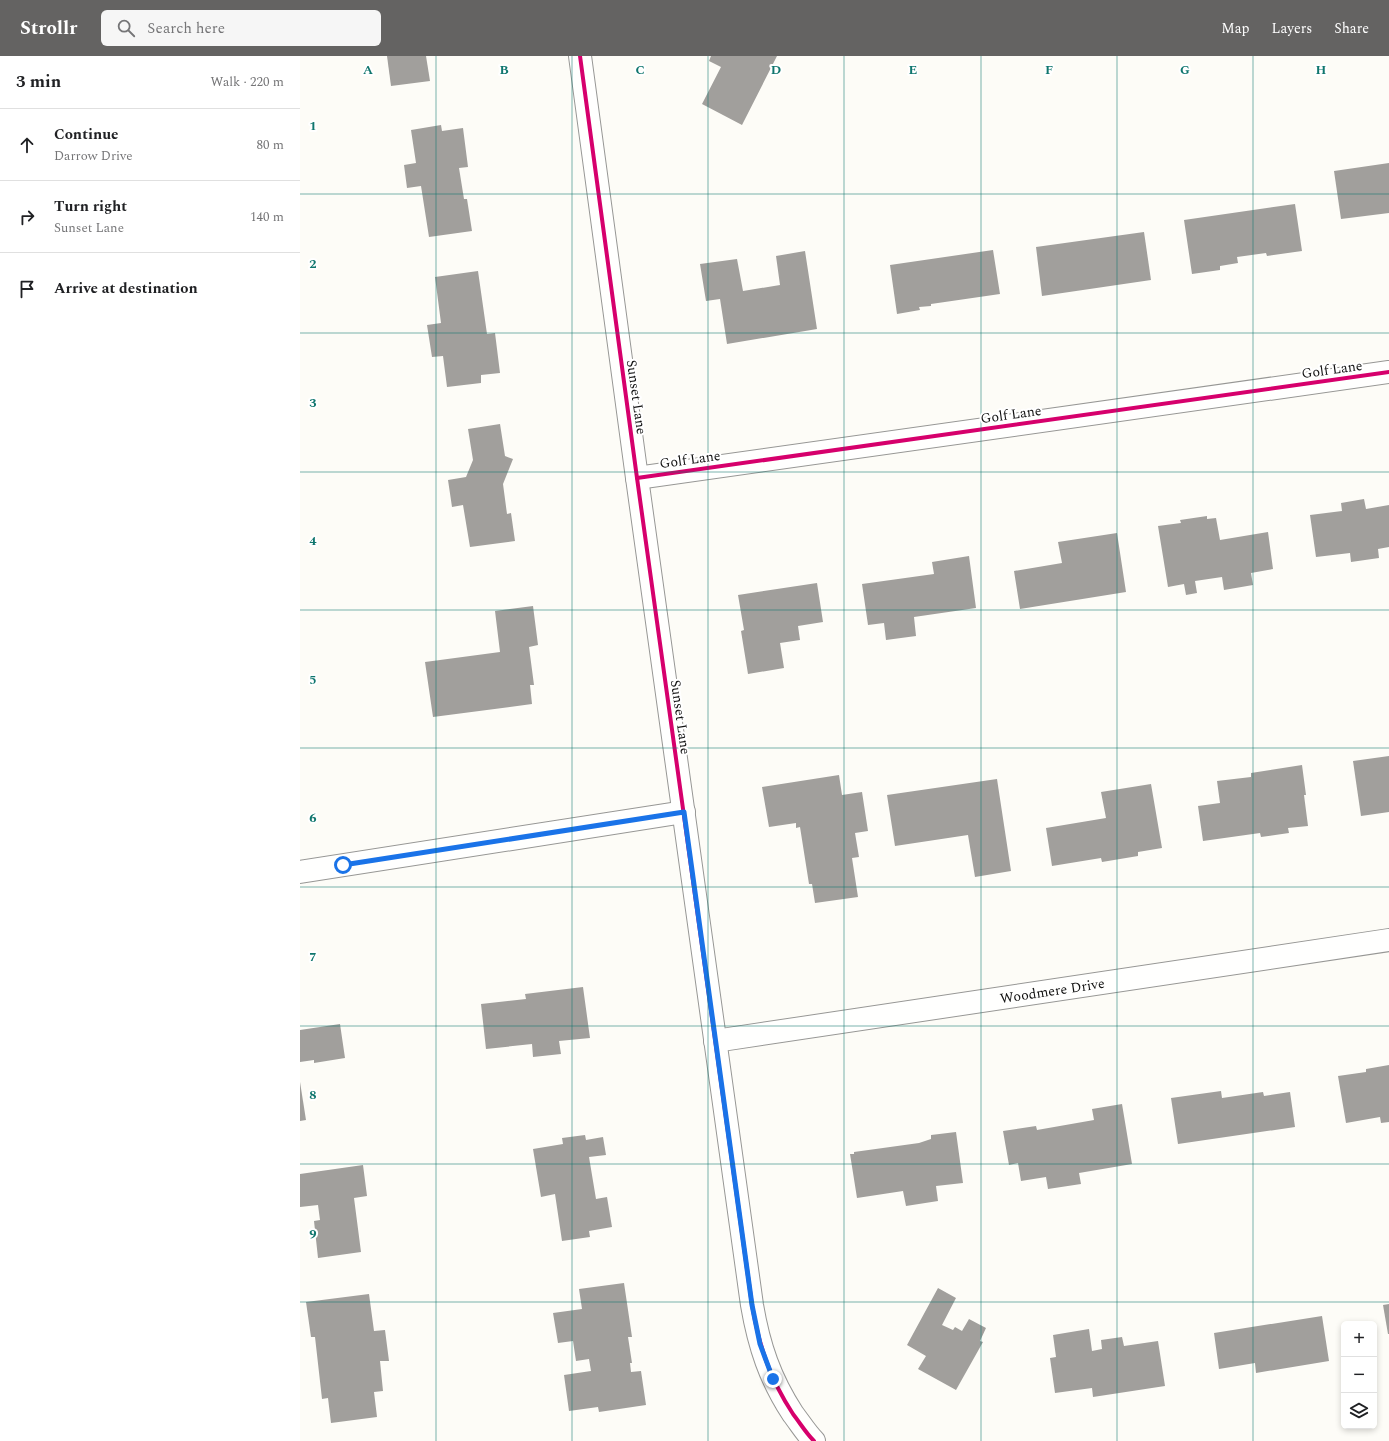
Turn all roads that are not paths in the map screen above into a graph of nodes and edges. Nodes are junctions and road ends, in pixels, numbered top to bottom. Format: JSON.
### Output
{"nodes":[{"id":1,"x":580,"y":56,"type":"edge"},
{"id":2,"x":588,"y":56,"type":"edge"},
{"id":3,"x":583,"y":79,"type":"junction"},
{"id":4,"x":1389,"y":372,"type":"edge"},
{"id":5,"x":637,"y":478,"type":"junction"},
{"id":6,"x":684,"y":812,"type":"junction"},
{"id":7,"x":300,"y":872,"type":"edge"},
{"id":8,"x":1389,"y":940,"type":"edge"},
{"id":9,"x":715,"y":1041,"type":"junction"},
{"id":10,"x":814,"y":1441,"type":"edge"}],
"edges":[{"from":1,"to":3,"type":"street","name":"Sunset Lane"},
{"from":2,"to":3,"type":"street"},
{"from":3,"to":5,"type":"street","name":"Sunset Lane"},
{"from":4,"to":5,"type":"street","name":"Golf Lane"},
{"from":5,"to":6,"type":"street","name":"Sunset Lane"},
{"from":6,"to":7,"type":"street"},
{"from":6,"to":9,"type":"street","name":"Sunset Lane"},
{"from":8,"to":9,"type":"street","name":"Woodmere Drive"},
{"from":9,"to":10,"type":"street","name":"Sunset Lane"}]}
